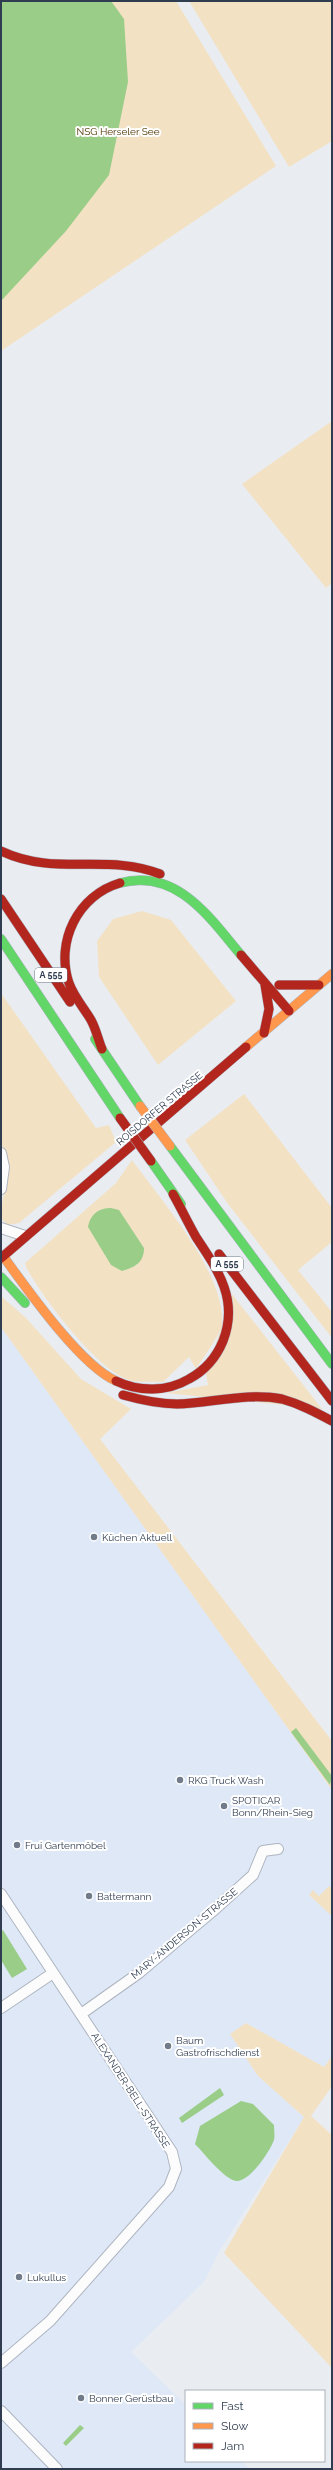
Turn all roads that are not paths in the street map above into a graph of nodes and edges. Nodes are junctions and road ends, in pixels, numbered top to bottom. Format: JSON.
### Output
{"nodes":[{"id":1,"x":1,"y":850,"type":"edge"},
{"id":2,"x":1,"y":900,"type":"edge"},
{"id":3,"x":1,"y":940,"type":"edge"},
{"id":4,"x":332,"y":974,"type":"edge"},
{"id":5,"x":264,"y":984,"type":"junction"},
{"id":6,"x":279,"y":985,"type":"junction"},
{"id":7,"x":319,"y":985,"type":"junction"},
{"id":8,"x":293,"y":1008,"type":"junction"},
{"id":9,"x":264,"y":1033,"type":"junction"},
{"id":10,"x":102,"y":1049,"type":"junction"},
{"id":11,"x":1,"y":1154,"type":"edge"},
{"id":12,"x":1,"y":1189,"type":"edge"},
{"id":13,"x":173,"y":1194,"type":"junction"},
{"id":14,"x":1,"y":1228,"type":"edge"},
{"id":15,"x":25,"y":1236,"type":"junction"},
{"id":16,"x":2,"y":1256,"type":"edge"},
{"id":17,"x":1,"y":1277,"type":"edge"},
{"id":18,"x":1,"y":1291,"type":"edge"},
{"id":19,"x":20,"y":1298,"type":"junction"},
{"id":20,"x":332,"y":1364,"type":"edge"},
{"id":21,"x":332,"y":1402,"type":"edge"},
{"id":22,"x":332,"y":1421,"type":"edge"},
{"id":23,"x":278,"y":1849,"type":"dead end"},
{"id":24,"x":1,"y":1894,"type":"edge"},
{"id":25,"x":53,"y":1973,"type":"junction"},
{"id":26,"x":1,"y":2008,"type":"edge"},
{"id":27,"x":81,"y":2014,"type":"junction"},
{"id":28,"x":1,"y":2363,"type":"edge"},
{"id":29,"x":1,"y":2411,"type":"edge"},
{"id":30,"x":57,"y":2469,"type":"edge"}],
"edges":[{"from":1,"to":6,"type":"main road"},
{"from":2,"to":10,"type":"main road","number":"A 555"},
{"from":3,"to":13,"type":"main road","number":"A 555","bridge":true},
{"from":4,"to":7,"type":"main road","name":"ROISDORFER STRASSE"},
{"from":5,"to":8,"type":"main road"},
{"from":5,"to":9,"type":"main road"},
{"from":5,"to":10,"type":"main road"},
{"from":6,"to":7,"type":"main road"},
{"from":6,"to":8,"type":"main road"},
{"from":7,"to":8,"type":"main road","name":"ROISDORFER STRASSE"},
{"from":8,"to":9,"type":"main road","name":"ROISDORFER STRASSE"},
{"from":9,"to":15,"type":"main road","name":"ROISDORFER STRASSE"},
{"from":10,"to":20,"type":"main road","number":"A 555","bridge":true},
{"from":11,"to":12,"type":"street"},
{"from":13,"to":16,"type":"main road"},
{"from":13,"to":21,"type":"main road","number":"A 555"},
{"from":14,"to":15,"type":"street"},
{"from":15,"to":16,"type":"main road","name":"ROISDORFER STRASSE"},
{"from":17,"to":19,"type":"main road"},
{"from":18,"to":19,"type":"main road"},
{"from":19,"to":22,"type":"main road"},
{"from":23,"to":27,"type":"street","name":"MARY-ANDERSON-STRASSE"},
{"from":24,"to":25,"type":"street","name":"ALEXANDER-BELL-STRASSE"},
{"from":25,"to":26,"type":"street"},
{"from":25,"to":27,"type":"street","name":"ALEXANDER-BELL-STRASSE"},
{"from":27,"to":28,"type":"street","name":"ALEXANDER-BELL-STRASSE"},
{"from":29,"to":30,"type":"street"}]}
